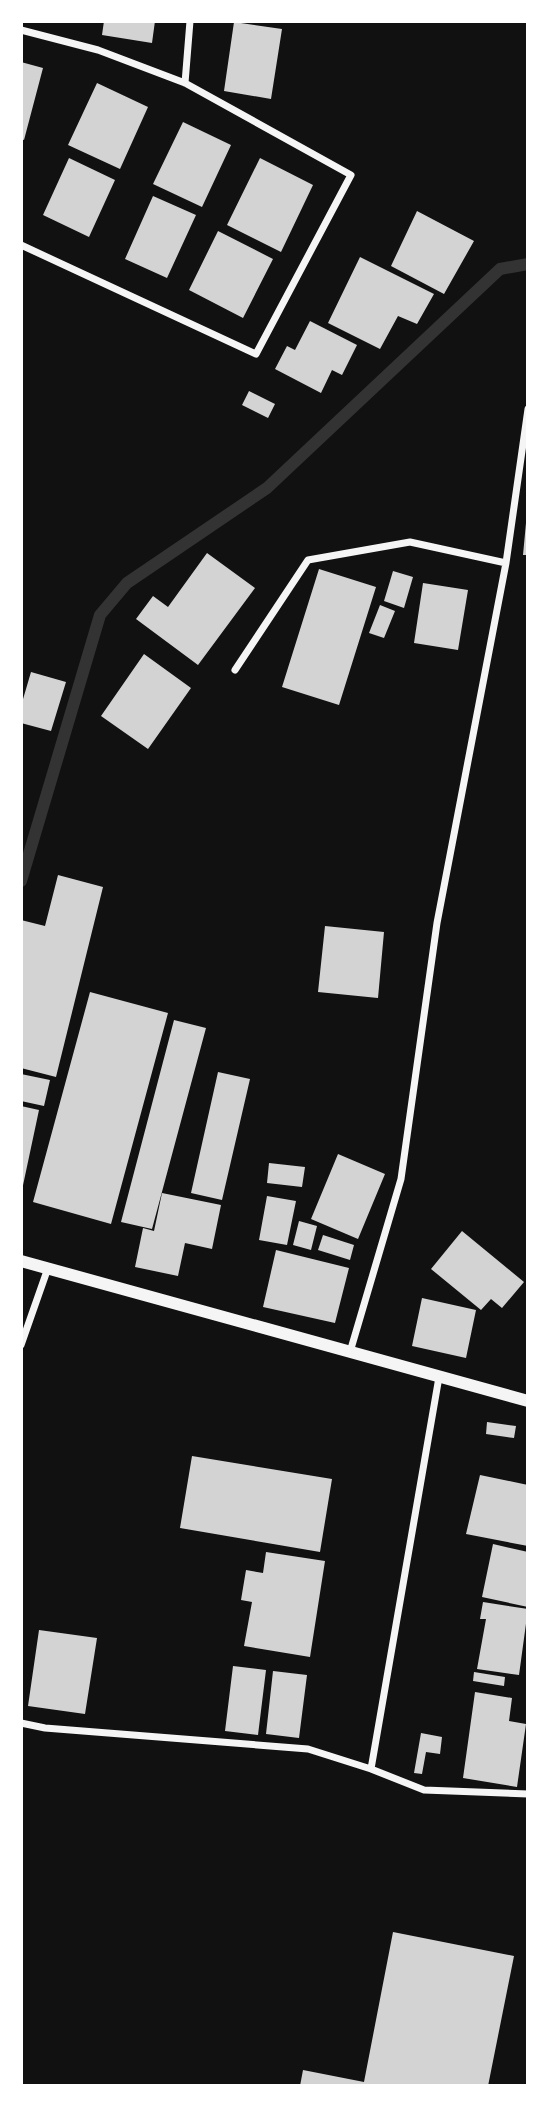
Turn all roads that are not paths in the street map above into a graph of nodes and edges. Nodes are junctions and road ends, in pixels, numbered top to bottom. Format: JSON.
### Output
{"nodes":[{"id":1,"x":190,"y":21,"type":"edge"},
{"id":2,"x":21,"y":30,"type":"edge"},
{"id":3,"x":185,"y":83,"type":"junction"},
{"id":4,"x":21,"y":245,"type":"edge"},
{"id":5,"x":528,"y":409,"type":"edge"},
{"id":6,"x":506,"y":563,"type":"junction"},
{"id":7,"x":235,"y":670,"type":"dead end"},
{"id":8,"x":21,"y":1261,"type":"edge"},
{"id":9,"x":48,"y":1268,"type":"junction"},
{"id":10,"x":21,"y":1345,"type":"edge"},
{"id":11,"x":350,"y":1352,"type":"junction"},
{"id":12,"x":439,"y":1377,"type":"junction"},
{"id":13,"x":528,"y":1401,"type":"edge"},
{"id":14,"x":21,"y":1723,"type":"edge"},
{"id":15,"x":371,"y":1769,"type":"junction"},
{"id":16,"x":528,"y":1794,"type":"edge"}],
"edges":[{"from":1,"to":3,"type":"street"},
{"from":2,"to":3,"type":"street"},
{"from":3,"to":4,"type":"street"},
{"from":5,"to":6,"type":"street"},
{"from":6,"to":7,"type":"street"},
{"from":6,"to":11,"type":"street"},
{"from":8,"to":9,"type":"street"},
{"from":9,"to":10,"type":"street"},
{"from":9,"to":11,"type":"street"},
{"from":11,"to":12,"type":"street"},
{"from":12,"to":13,"type":"street"},
{"from":12,"to":15,"type":"street"},
{"from":14,"to":15,"type":"street"},
{"from":15,"to":16,"type":"street"}]}
